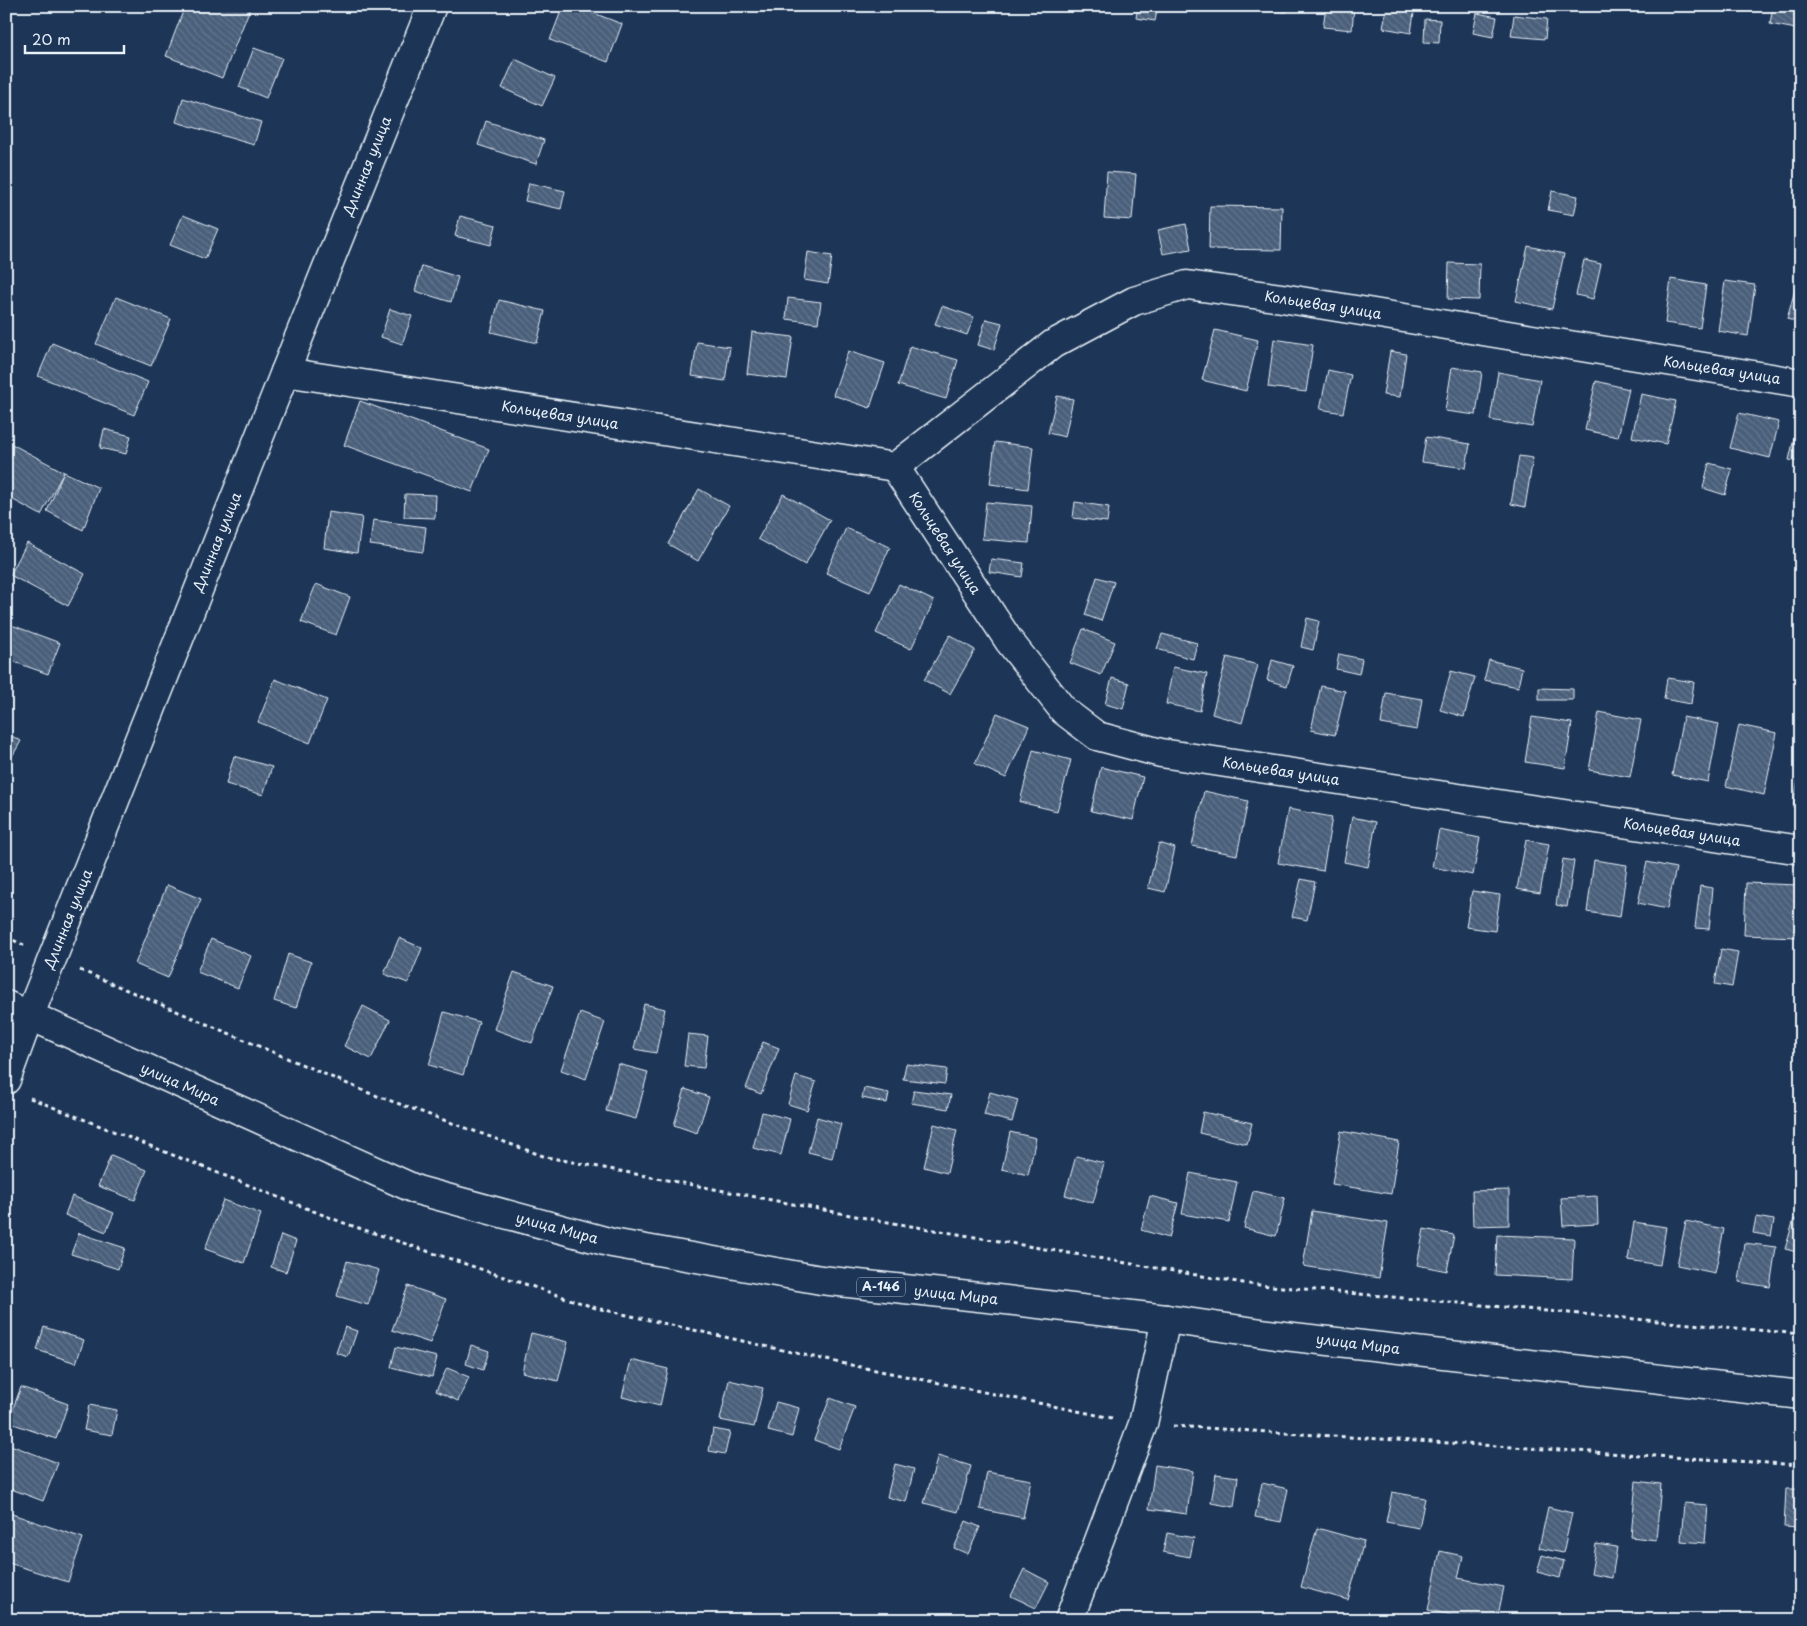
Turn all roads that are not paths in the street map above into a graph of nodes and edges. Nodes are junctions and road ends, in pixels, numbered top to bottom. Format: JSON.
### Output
{"nodes":[{"id":1,"x":432,"y":6,"type":"edge"},
{"id":2,"x":284,"y":372,"type":"junction"},
{"id":3,"x":1801,"y":383,"type":"edge"},
{"id":4,"x":895,"y":468,"type":"junction"},
{"id":5,"x":1801,"y":850,"type":"edge"},
{"id":6,"x":18,"y":1011,"type":"edge"},
{"id":7,"x":15,"y":1088,"type":"edge"},
{"id":8,"x":1166,"y":1319,"type":"junction"},
{"id":9,"x":1801,"y":1395,"type":"edge"},
{"id":10,"x":1069,"y":1620,"type":"edge"}],
"edges":[{"from":1,"to":2,"type":"main road","name":"Длинная улица"},
{"from":2,"to":4,"type":"main road","name":"Кольцевая улица"},
{"from":2,"to":6,"type":"main road","name":"Длинная улица"},
{"from":3,"to":4,"type":"main road","name":"Кольцевая улица"},
{"from":4,"to":5,"type":"main road","name":"Кольцевая улица"},
{"from":6,"to":7,"type":"main road","name":"Длинная улица"},
{"from":6,"to":8,"type":"main road","name":"улица Мира","number":"А-146"},
{"from":8,"to":9,"type":"main road","name":"улица Мира","number":"А-146"},
{"from":8,"to":10,"type":"main road"}]}
